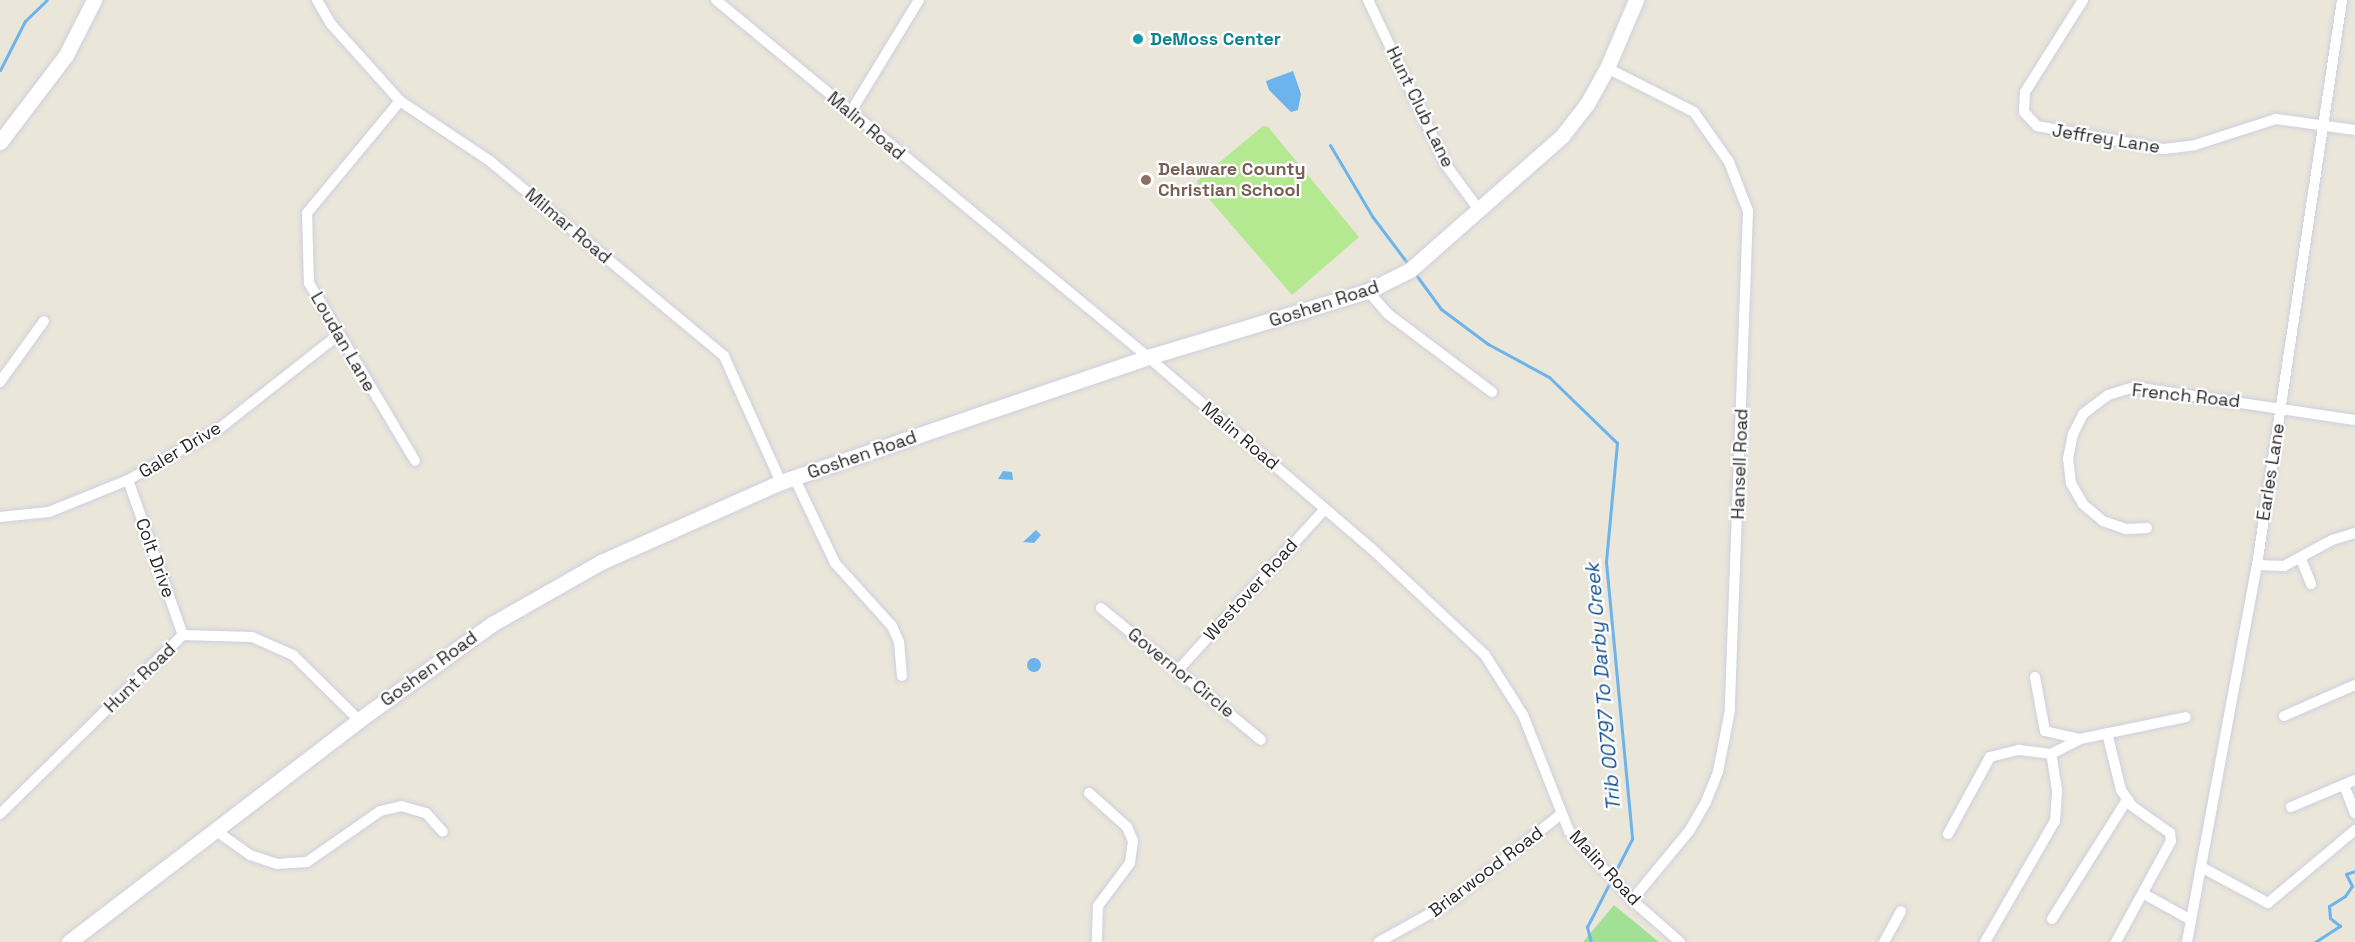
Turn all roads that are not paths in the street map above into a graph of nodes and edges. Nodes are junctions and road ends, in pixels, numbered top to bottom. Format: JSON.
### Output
{"nodes":[{"id":1,"x":94,"y":0,"type":"edge"},
{"id":2,"x":317,"y":0,"type":"edge"},
{"id":3,"x":716,"y":0,"type":"edge"},
{"id":4,"x":919,"y":0,"type":"edge"},
{"id":5,"x":1368,"y":0,"type":"edge"},
{"id":6,"x":1636,"y":0,"type":"edge"},
{"id":7,"x":2083,"y":0,"type":"edge"},
{"id":8,"x":2342,"y":0,"type":"edge"},
{"id":9,"x":1607,"y":68,"type":"junction"},
{"id":10,"x":400,"y":101,"type":"junction"},
{"id":11,"x":850,"y":113,"type":"junction"},
{"id":12,"x":2323,"y":125,"type":"junction"},
{"id":13,"x":2355,"y":130,"type":"edge"},
{"id":14,"x":0,"y":142,"type":"edge"},
{"id":15,"x":1479,"y":210,"type":"junction"},
{"id":16,"x":1368,"y":291,"type":"junction"},
{"id":17,"x":44,"y":321,"type":"dead end"},
{"id":18,"x":337,"y":336,"type":"junction"},
{"id":19,"x":1148,"y":357,"type":"junction"},
{"id":20,"x":0,"y":382,"type":"edge"},
{"id":21,"x":1492,"y":392,"type":"dead end"},
{"id":22,"x":2281,"y":407,"type":"junction"},
{"id":23,"x":2355,"y":420,"type":"edge"},
{"id":24,"x":415,"y":462,"type":"dead end"},
{"id":25,"x":128,"y":480,"type":"junction"},
{"id":26,"x":788,"y":480,"type":"junction"},
{"id":27,"x":1324,"y":510,"type":"junction"},
{"id":28,"x":0,"y":517,"type":"edge"},
{"id":29,"x":2147,"y":528,"type":"dead end"},
{"id":30,"x":2355,"y":533,"type":"edge"},
{"id":31,"x":2301,"y":559,"type":"junction"},
{"id":32,"x":2257,"y":564,"type":"junction"},
{"id":33,"x":2311,"y":584,"type":"dead end"},
{"id":34,"x":1101,"y":608,"type":"dead end"},
{"id":35,"x":183,"y":635,"type":"junction"},
{"id":36,"x":1179,"y":669,"type":"junction"},
{"id":37,"x":902,"y":676,"type":"dead end"},
{"id":38,"x":2035,"y":677,"type":"dead end"},
{"id":39,"x":2355,"y":685,"type":"edge"},
{"id":40,"x":2284,"y":716,"type":"dead end"},
{"id":41,"x":2186,"y":717,"type":"dead end"},
{"id":42,"x":359,"y":720,"type":"junction"},
{"id":43,"x":2107,"y":734,"type":"junction"},
{"id":44,"x":2080,"y":739,"type":"junction"},
{"id":45,"x":1261,"y":740,"type":"dead end"},
{"id":46,"x":2051,"y":754,"type":"junction"},
{"id":47,"x":2355,"y":780,"type":"edge"},
{"id":48,"x":2344,"y":785,"type":"junction"},
{"id":49,"x":1089,"y":793,"type":"dead end"},
{"id":50,"x":2127,"y":800,"type":"junction"},
{"id":51,"x":2291,"y":807,"type":"dead end"},
{"id":52,"x":2355,"y":813,"type":"edge"},
{"id":53,"x":0,"y":814,"type":"edge"},
{"id":54,"x":1560,"y":815,"type":"junction"},
{"id":55,"x":215,"y":830,"type":"junction"},
{"id":56,"x":2355,"y":830,"type":"edge"},
{"id":57,"x":443,"y":832,"type":"dead end"},
{"id":58,"x":1948,"y":834,"type":"dead end"},
{"id":59,"x":2203,"y":868,"type":"junction"},
{"id":60,"x":2144,"y":894,"type":"junction"},
{"id":61,"x":1632,"y":900,"type":"junction"},
{"id":62,"x":1901,"y":911,"type":"dead end"},
{"id":63,"x":2052,"y":919,"type":"dead end"},
{"id":64,"x":2191,"y":920,"type":"junction"},
{"id":65,"x":69,"y":942,"type":"edge"},
{"id":66,"x":1097,"y":942,"type":"edge"},
{"id":67,"x":1379,"y":942,"type":"edge"},
{"id":68,"x":1680,"y":942,"type":"edge"},
{"id":69,"x":1884,"y":942,"type":"edge"},
{"id":70,"x":1985,"y":942,"type":"edge"},
{"id":71,"x":2116,"y":942,"type":"edge"},
{"id":72,"x":2187,"y":942,"type":"edge"}],
"edges":[{"from":1,"to":14,"type":"street"},
{"from":2,"to":10,"type":"street","name":"Milmar Road"},
{"from":3,"to":11,"type":"street","name":"Malin Road"},
{"from":4,"to":11,"type":"street"},
{"from":5,"to":15,"type":"street","name":"Hunt Club Lane"},
{"from":6,"to":9,"type":"street","name":"Goshen Road"},
{"from":7,"to":12,"type":"street","name":"Jeffrey Lane"},
{"from":8,"to":12,"type":"street","name":"Earles Lane"},
{"from":9,"to":15,"type":"street","name":"Goshen Road"},
{"from":9,"to":61,"type":"street","name":"Hansell Road"},
{"from":10,"to":18,"type":"street","name":"Loudan Lane"},
{"from":10,"to":26,"type":"street","name":"Milmar Road"},
{"from":11,"to":19,"type":"street","name":"Malin Road"},
{"from":12,"to":13,"type":"street","name":"Jeffrey Lane"},
{"from":12,"to":22,"type":"street","name":"Earles Lane"},
{"from":15,"to":16,"type":"street","name":"Goshen Road"},
{"from":16,"to":19,"type":"street","name":"Goshen Road"},
{"from":16,"to":21,"type":"street"},
{"from":17,"to":20,"type":"street"},
{"from":18,"to":24,"type":"street","name":"Loudan Lane"},
{"from":18,"to":25,"type":"street","name":"Galer Drive"},
{"from":19,"to":26,"type":"street","name":"Goshen Road"},
{"from":19,"to":27,"type":"street","name":"Malin Road"},
{"from":22,"to":23,"type":"street","name":"French Road"},
{"from":22,"to":29,"type":"street","name":"French Road"},
{"from":22,"to":32,"type":"street","name":"Earles Lane"},
{"from":25,"to":28,"type":"street","name":"Galer Drive"},
{"from":25,"to":35,"type":"street","name":"Colt Drive"},
{"from":26,"to":37,"type":"street","name":"Milmar Road"},
{"from":26,"to":42,"type":"street","name":"Goshen Road"},
{"from":27,"to":36,"type":"street","name":"Westover Road"},
{"from":27,"to":54,"type":"street","name":"Malin Road"},
{"from":30,"to":31,"type":"street"},
{"from":31,"to":32,"type":"street"},
{"from":31,"to":33,"type":"street"},
{"from":32,"to":59,"type":"street","name":"Earles Lane"},
{"from":34,"to":36,"type":"street","name":"Governor Circle"},
{"from":35,"to":42,"type":"street","name":"Hunt Road"},
{"from":35,"to":53,"type":"street","name":"Hunt Road"},
{"from":36,"to":45,"type":"street","name":"Governor Circle"},
{"from":38,"to":44,"type":"street"},
{"from":39,"to":40,"type":"street"},
{"from":41,"to":43,"type":"street"},
{"from":42,"to":55,"type":"street","name":"Goshen Road"},
{"from":43,"to":44,"type":"street"},
{"from":43,"to":50,"type":"street"},
{"from":44,"to":46,"type":"street"},
{"from":46,"to":58,"type":"street"},
{"from":46,"to":70,"type":"street"},
{"from":47,"to":48,"type":"street"},
{"from":48,"to":51,"type":"street"},
{"from":48,"to":52,"type":"street"},
{"from":49,"to":66,"type":"street"},
{"from":50,"to":60,"type":"street"},
{"from":50,"to":63,"type":"street"},
{"from":54,"to":61,"type":"street","name":"Malin Road"},
{"from":54,"to":67,"type":"street","name":"Briarwood Road"},
{"from":55,"to":57,"type":"street"},
{"from":55,"to":65,"type":"street","name":"Goshen Road"},
{"from":56,"to":59,"type":"street"},
{"from":59,"to":64,"type":"street","name":"Earles Lane"},
{"from":60,"to":64,"type":"street"},
{"from":60,"to":71,"type":"street"},
{"from":61,"to":68,"type":"street","name":"Malin Road"},
{"from":62,"to":69,"type":"street"},
{"from":64,"to":72,"type":"street","name":"Earles Lane"}]}
